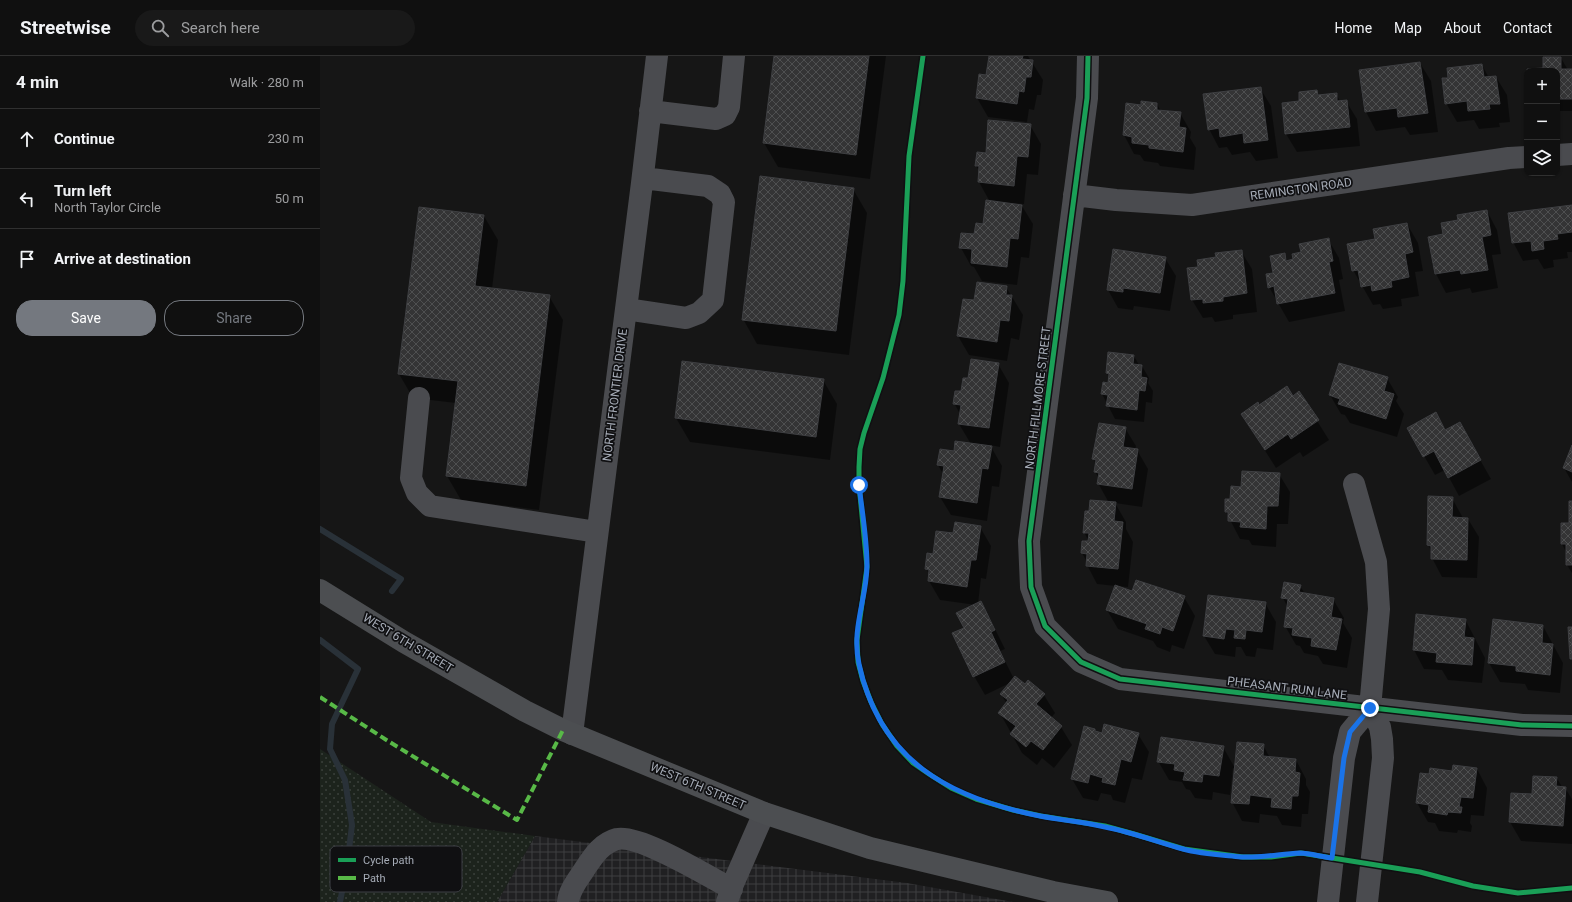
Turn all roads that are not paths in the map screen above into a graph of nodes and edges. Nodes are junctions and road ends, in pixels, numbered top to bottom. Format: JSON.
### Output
{"nodes":[{"id":1,"x":657,"y":56,"type":"edge"},
{"id":2,"x":734,"y":56,"type":"edge"},
{"id":3,"x":1088,"y":56,"type":"edge"},
{"id":4,"x":650,"y":111,"type":"junction"},
{"id":5,"x":1572,"y":154,"type":"edge"},
{"id":6,"x":1560,"y":155,"type":"edge"},
{"id":7,"x":1524,"y":157,"type":"edge"},
{"id":8,"x":643,"y":178,"type":"junction"},
{"id":9,"x":1074,"y":195,"type":"junction"},
{"id":10,"x":626,"y":309,"type":"junction"},
{"id":11,"x":419,"y":398,"type":"dead end"},
{"id":12,"x":1354,"y":484,"type":"dead end"},
{"id":13,"x":598,"y":532,"type":"junction"},
{"id":14,"x":320,"y":590,"type":"edge"},
{"id":15,"x":1142,"y":682,"type":"joint"},
{"id":16,"x":1370,"y":708,"type":"junction"},
{"id":17,"x":1572,"y":726,"type":"edge"},
{"id":18,"x":572,"y":734,"type":"junction"},
{"id":19,"x":764,"y":813,"type":"junction"},
{"id":20,"x":729,"y":895,"type":"edge"},
{"id":21,"x":1052,"y":897,"type":"edge"},
{"id":22,"x":568,"y":902,"type":"edge"},
{"id":23,"x":1107,"y":902,"type":"edge"},
{"id":24,"x":1328,"y":902,"type":"edge"},
{"id":25,"x":1367,"y":902,"type":"edge"}],
"edges":[{"from":1,"to":4,"type":"street","name":"NORTH FRONTIER DRIVE"},
{"from":2,"to":4,"type":"street"},
{"from":3,"to":9,"type":"street","name":"NORTH FILLMORE STREET"},
{"from":4,"to":8,"type":"street","name":"NORTH FRONTIER DRIVE"},
{"from":5,"to":6,"type":"street"},
{"from":7,"to":9,"type":"street","name":"REMINGTON ROAD"},
{"from":8,"to":10,"type":"street","name":"NORTH FRONTIER DRIVE"},
{"from":8,"to":10,"type":"street"},
{"from":9,"to":15,"type":"street","name":"NORTH FILLMORE STREET"},
{"from":10,"to":13,"type":"street","name":"NORTH FRONTIER DRIVE"},
{"from":11,"to":13,"type":"street"},
{"from":12,"to":16,"type":"street"},
{"from":13,"to":18,"type":"street","name":"NORTH FRONTIER DRIVE"},
{"from":14,"to":18,"type":"main road","name":"WEST 6TH STREET"},
{"from":15,"to":16,"type":"street","name":"PHEASANT RUN LANE"},
{"from":16,"to":17,"type":"street","name":"PHEASANT RUN LANE"},
{"from":16,"to":24,"type":"street"},
{"from":16,"to":25,"type":"street"},
{"from":18,"to":19,"type":"main road","name":"WEST 6TH STREET"},
{"from":19,"to":20,"type":"street"},
{"from":19,"to":21,"type":"main road","name":"WEST 6TH STREET"},
{"from":20,"to":22,"type":"street"},
{"from":21,"to":23,"type":"main road","name":"WEST 6TH STREET"}]}
